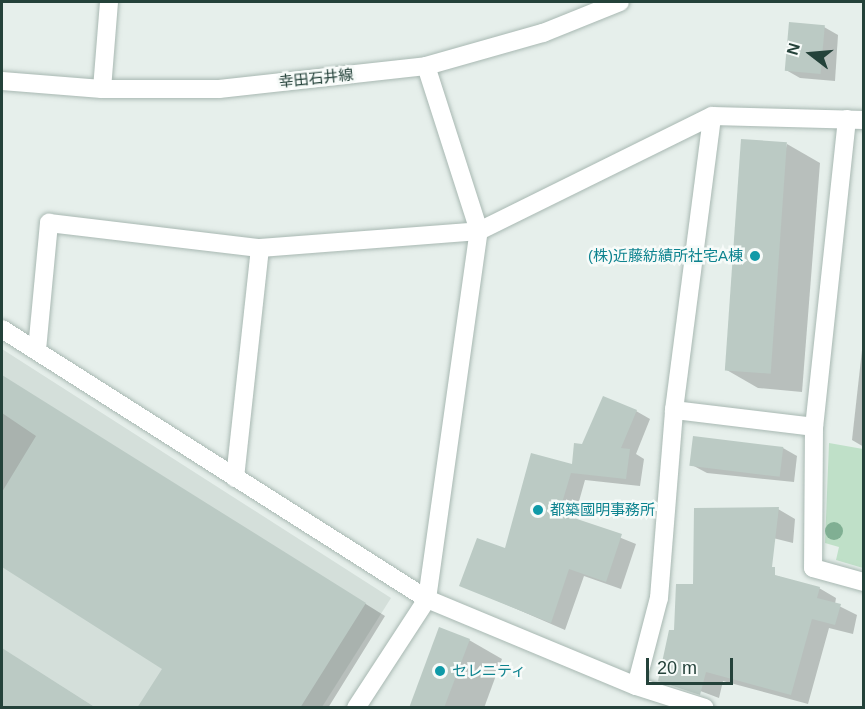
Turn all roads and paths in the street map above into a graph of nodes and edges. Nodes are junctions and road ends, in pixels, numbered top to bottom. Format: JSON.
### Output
{"nodes":[{"id":1,"x":110,"y":2,"type":"edge"},
{"id":2,"x":620,"y":2,"type":"edge"},
{"id":3,"x":426,"y":66,"type":"junction"},
{"id":4,"x":2,"y":81,"type":"edge"},
{"id":5,"x":102,"y":89,"type":"junction"},
{"id":6,"x":712,"y":116,"type":"junction"},
{"id":7,"x":855,"y":119,"type":"edge"},
{"id":8,"x":479,"y":231,"type":"junction"},
{"id":9,"x":260,"y":248,"type":"junction"},
{"id":10,"x":2,"y":328,"type":"edge"},
{"id":11,"x":37,"y":350,"type":"junction"},
{"id":12,"x":674,"y":410,"type":"junction"},
{"id":13,"x":814,"y":427,"type":"junction"},
{"id":14,"x":236,"y":478,"type":"junction"},
{"id":15,"x":864,"y":582,"type":"edge"},
{"id":16,"x":427,"y":599,"type":"junction"},
{"id":17,"x":636,"y":686,"type":"junction"},
{"id":18,"x":356,"y":708,"type":"edge"},
{"id":19,"x":705,"y":708,"type":"edge"}],
"edges":[{"from":1,"to":5,"type":"street"},
{"from":2,"to":3,"type":"street","name":"幸田石井線"},
{"from":3,"to":5,"type":"street","name":"幸田石井線"},
{"from":3,"to":8,"type":"street"},
{"from":4,"to":5,"type":"street","name":"幸田石井線"},
{"from":6,"to":7,"type":"street"},
{"from":6,"to":8,"type":"street"},
{"from":6,"to":12,"type":"street"},
{"from":7,"to":13,"type":"street"},
{"from":8,"to":9,"type":"street"},
{"from":8,"to":16,"type":"street"},
{"from":9,"to":11,"type":"street"},
{"from":9,"to":14,"type":"street"},
{"from":10,"to":11,"type":"street"},
{"from":11,"to":14,"type":"street"},
{"from":12,"to":13,"type":"street"},
{"from":12,"to":17,"type":"street"},
{"from":13,"to":15,"type":"street"},
{"from":14,"to":16,"type":"street"},
{"from":16,"to":17,"type":"street"},
{"from":16,"to":18,"type":"street"},
{"from":17,"to":19,"type":"street"}]}
